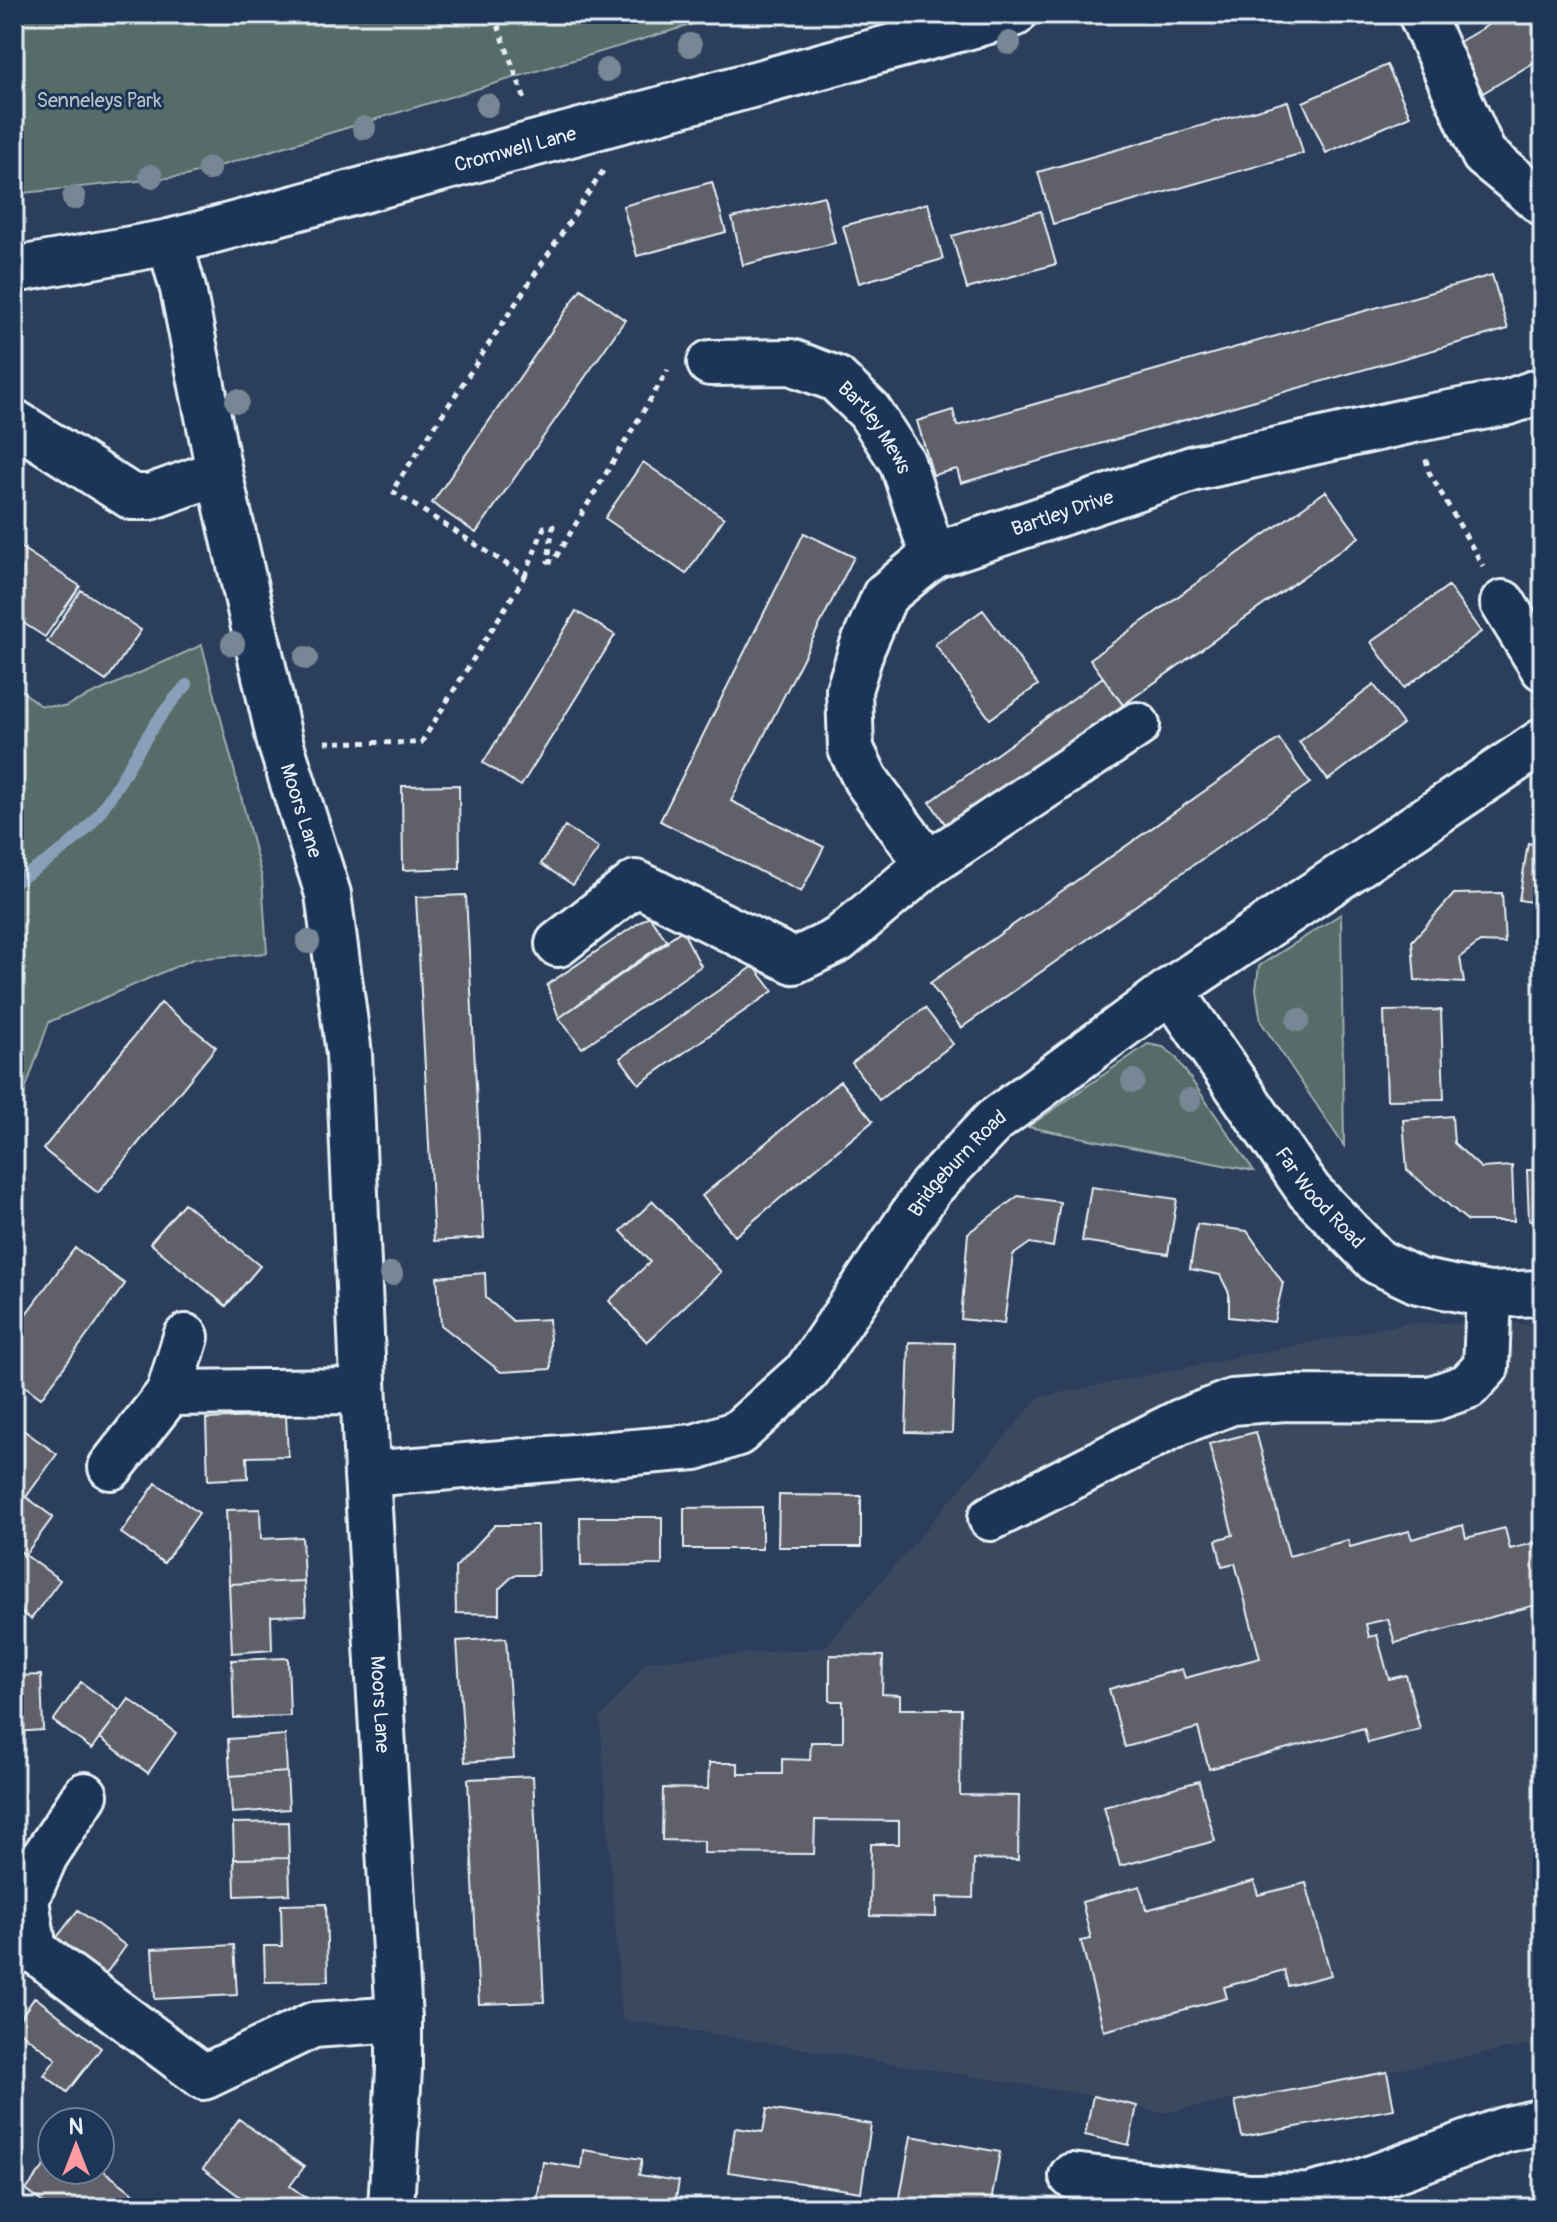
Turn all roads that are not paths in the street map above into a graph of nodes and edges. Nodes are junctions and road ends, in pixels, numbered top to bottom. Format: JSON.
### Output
{"nodes":[{"id":1,"x":1014,"y":14,"type":"edge"},
{"id":2,"x":1421,"y":14,"type":"edge"},
{"id":3,"x":1542,"y":200,"type":"edge"},
{"id":4,"x":170,"y":242,"type":"junction"},
{"id":5,"x":14,"y":270,"type":"edge"},
{"id":6,"x":710,"y":363,"type":"road end"},
{"id":7,"x":1543,"y":390,"type":"edge"},
{"id":8,"x":14,"y":422,"type":"edge"},
{"id":9,"x":219,"y":472,"type":"junction"},
{"id":10,"x":933,"y":556,"type":"junction"},
{"id":11,"x":1503,"y":603,"type":"road end"},
{"id":12,"x":1543,"y":668,"type":"edge"},
{"id":13,"x":1137,"y":725,"type":"dead end"},
{"id":14,"x":1543,"y":741,"type":"edge"},
{"id":15,"x":928,"y":864,"type":"junction"},
{"id":16,"x":558,"y":944,"type":"dead end"},
{"id":17,"x":1171,"y":990,"type":"junction"},
{"id":18,"x":1543,"y":1293,"type":"edge"},
{"id":19,"x":1489,"y":1295,"type":"junction"},
{"id":20,"x":186,"y":1337,"type":"dead end"},
{"id":21,"x":363,"y":1391,"type":"junction"},
{"id":22,"x":169,"y":1393,"type":"junction"},
{"id":23,"x":111,"y":1467,"type":"dead end"},
{"id":24,"x":367,"y":1474,"type":"junction"},
{"id":25,"x":991,"y":1518,"type":"dead end"},
{"id":26,"x":85,"y":1795,"type":"dead end"},
{"id":27,"x":399,"y":2019,"type":"junction"},
{"id":28,"x":1543,"y":2121,"type":"edge"},
{"id":29,"x":1072,"y":2176,"type":"dead end"},
{"id":30,"x":391,"y":2208,"type":"edge"}],
"edges":[{"from":1,"to":4,"type":"street","name":"Cromwell Lane"},
{"from":2,"to":3,"type":"street"},
{"from":4,"to":5,"type":"street","name":"Cromwell Lane"},
{"from":4,"to":9,"type":"street","name":"Moors Lane"},
{"from":6,"to":10,"type":"street","name":"Bartley Mews"},
{"from":7,"to":10,"type":"street","name":"Bartley Drive"},
{"from":8,"to":9,"type":"street"},
{"from":9,"to":21,"type":"street","name":"Moors Lane"},
{"from":10,"to":15,"type":"street","name":"Bartley Drive"},
{"from":11,"to":12,"type":"street"},
{"from":13,"to":15,"type":"street"},
{"from":14,"to":17,"type":"street","name":"Bridgeburn Road"},
{"from":15,"to":16,"type":"street"},
{"from":17,"to":19,"type":"street","name":"Far Wood Road"},
{"from":17,"to":24,"type":"street","name":"Bridgeburn Road"},
{"from":18,"to":19,"type":"street","name":"Far Wood Road"},
{"from":19,"to":25,"type":"street"},
{"from":20,"to":22,"type":"street"},
{"from":21,"to":22,"type":"street"},
{"from":21,"to":24,"type":"street","name":"Moors Lane"},
{"from":22,"to":23,"type":"street"},
{"from":24,"to":27,"type":"street","name":"Moors Lane"},
{"from":26,"to":27,"type":"street"},
{"from":27,"to":30,"type":"street","name":"Moors Lane"},
{"from":28,"to":29,"type":"street"}]}
